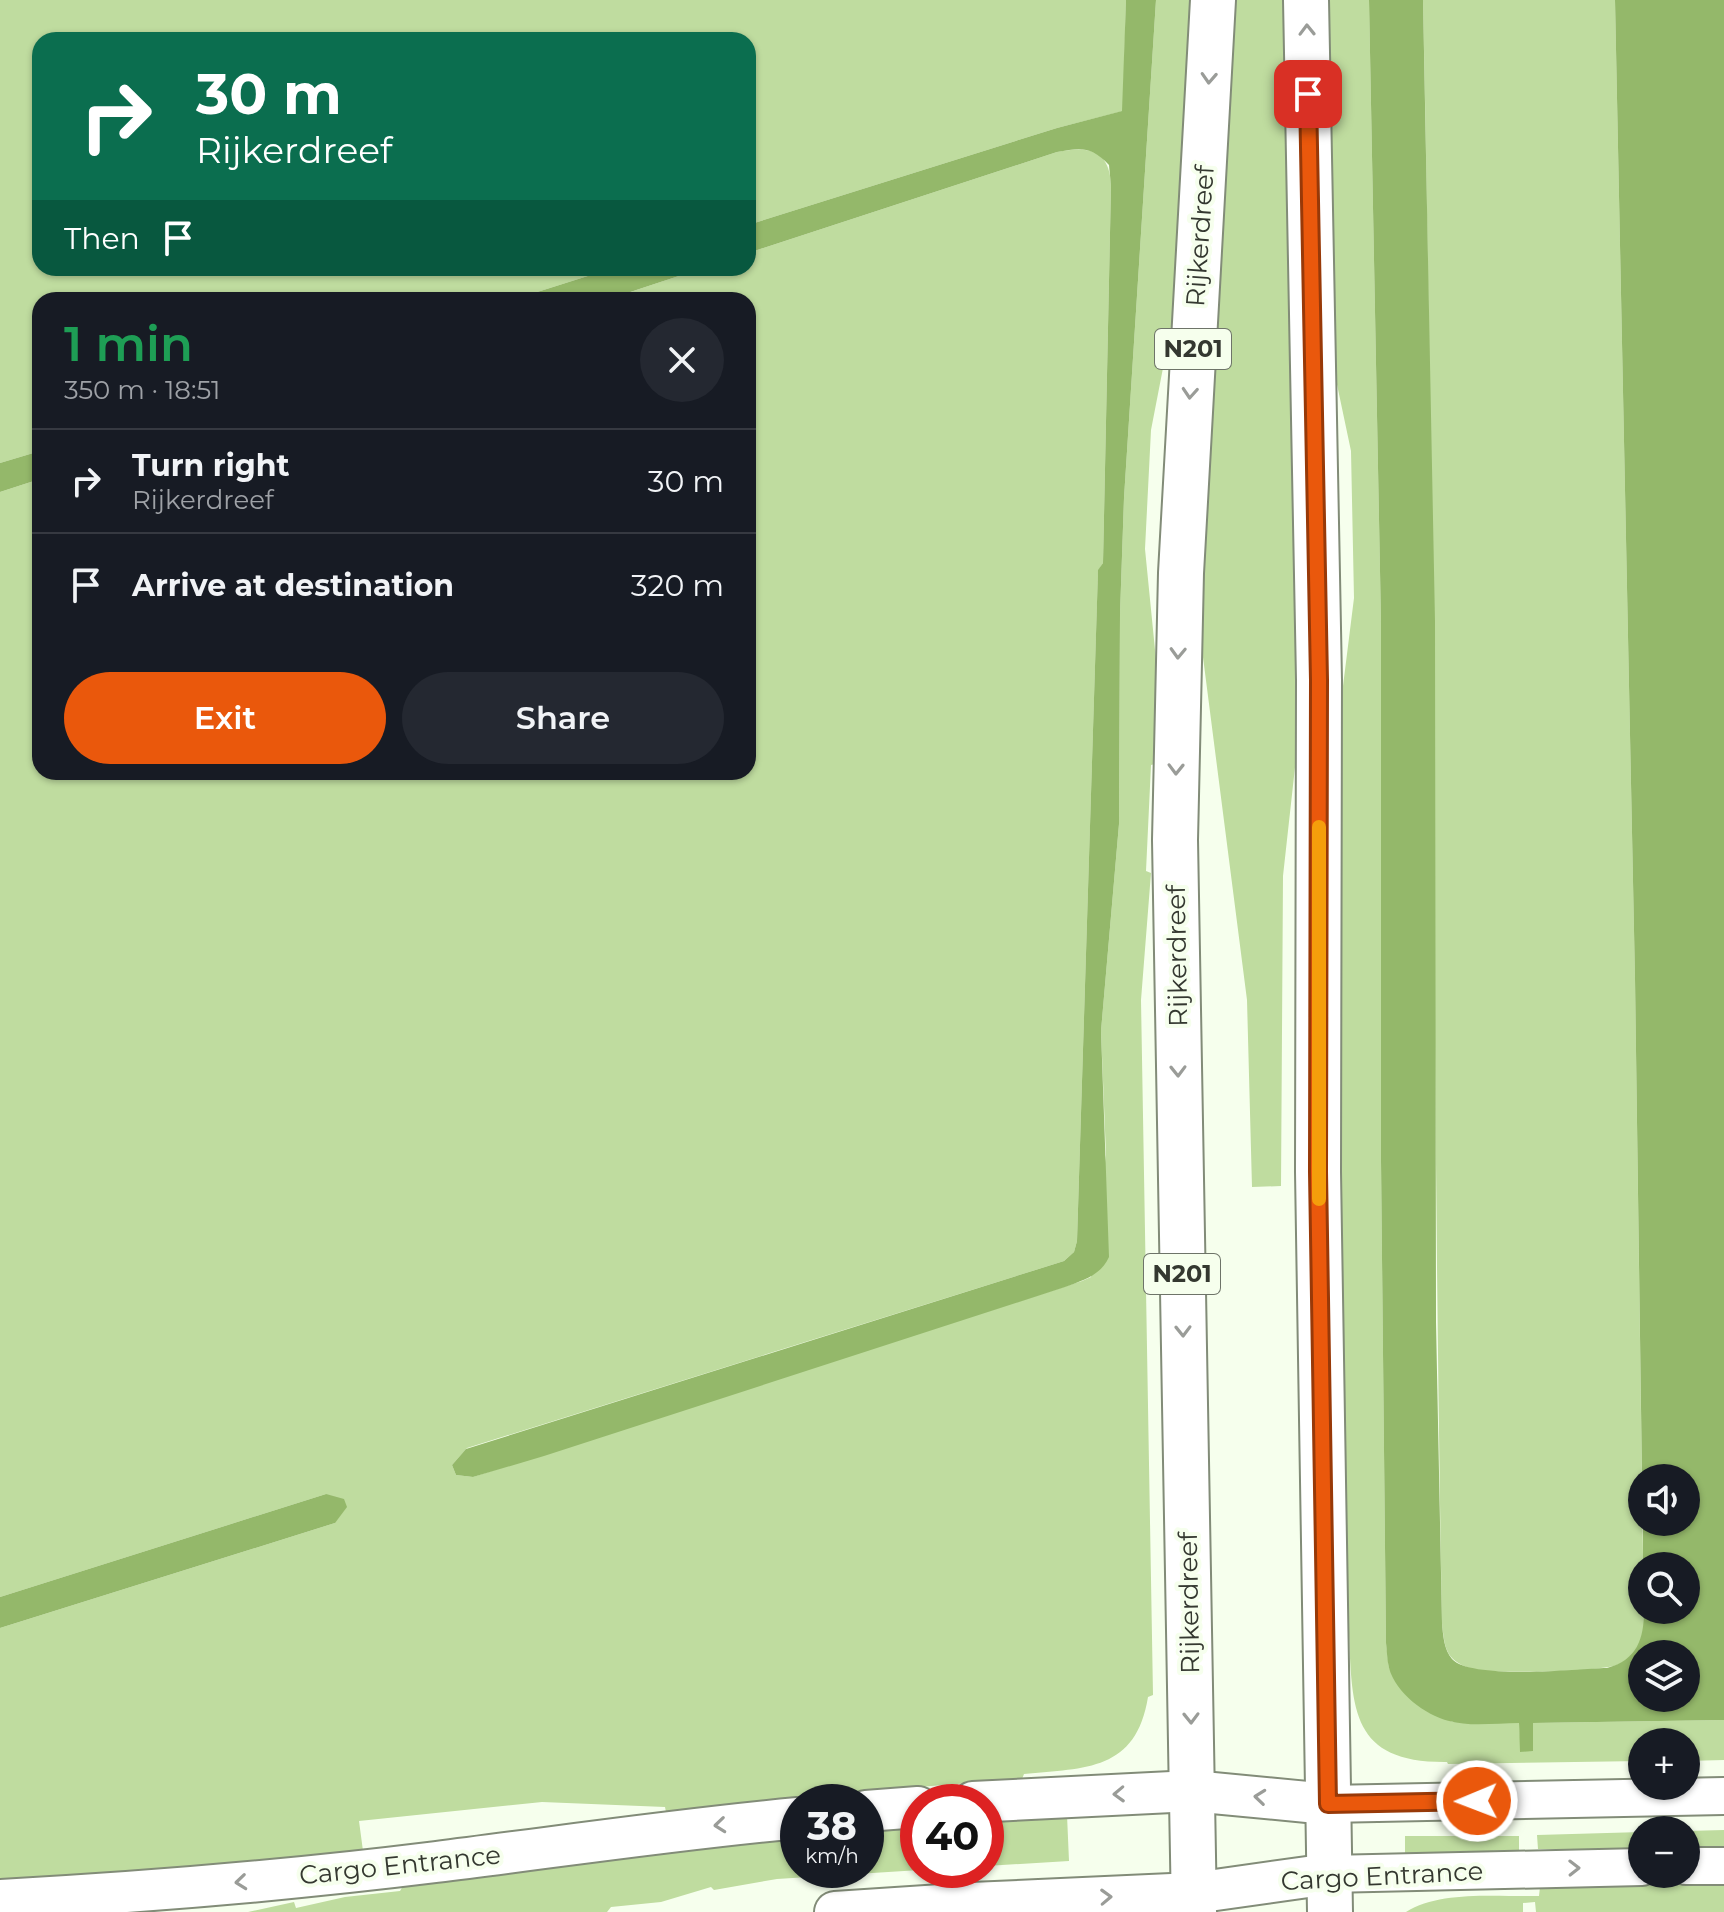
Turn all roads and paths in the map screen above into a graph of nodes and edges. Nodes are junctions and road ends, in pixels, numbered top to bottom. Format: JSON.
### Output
{"nodes":[{"id":1,"x":1213,"y":0,"type":"edge"},
{"id":2,"x":1306,"y":0,"type":"edge"},
{"id":3,"x":1192,"y":1791,"type":"junction"},
{"id":4,"x":1724,"y":1796,"type":"edge"},
{"id":5,"x":1004,"y":1800,"type":"edge"},
{"id":6,"x":1328,"y":1804,"type":"junction"},
{"id":7,"x":780,"y":1820,"type":"edge"},
{"id":8,"x":1700,"y":1866,"type":"edge"},
{"id":9,"x":1724,"y":1866,"type":"edge"},
{"id":10,"x":1628,"y":1868,"type":"edge"},
{"id":11,"x":1329,"y":1893,"type":"edge"},
{"id":12,"x":0,"y":1900,"type":"edge"},
{"id":13,"x":1194,"y":1903,"type":"edge"},
{"id":14,"x":835,"y":1912,"type":"edge"}],
"edges":[{"from":1,"to":3,"type":"highway","name":"Rijkerdreef","number":"N201","one_way":true},
{"from":6,"to":2,"type":"highway","one_way":true},
{"from":3,"to":5,"type":"main road","one_way":true},
{"from":6,"to":3,"type":"main road","one_way":true},
{"from":3,"to":13,"type":"highway","name":"Rijkerdreef","number":"N201"},
{"from":4,"to":6,"type":"street"},
{"from":6,"to":11,"type":"highway"},
{"from":7,"to":12,"type":"main road","name":"Cargo Entrance","one_way":true},
{"from":8,"to":9,"type":"street"},
{"from":11,"to":10,"type":"street","name":"Cargo Entrance","one_way":true},
{"from":11,"to":13,"type":"main road","name":"Cargo Entrance"},
{"from":14,"to":13,"type":"main road","name":"Cargo Entrance","one_way":true}]}
